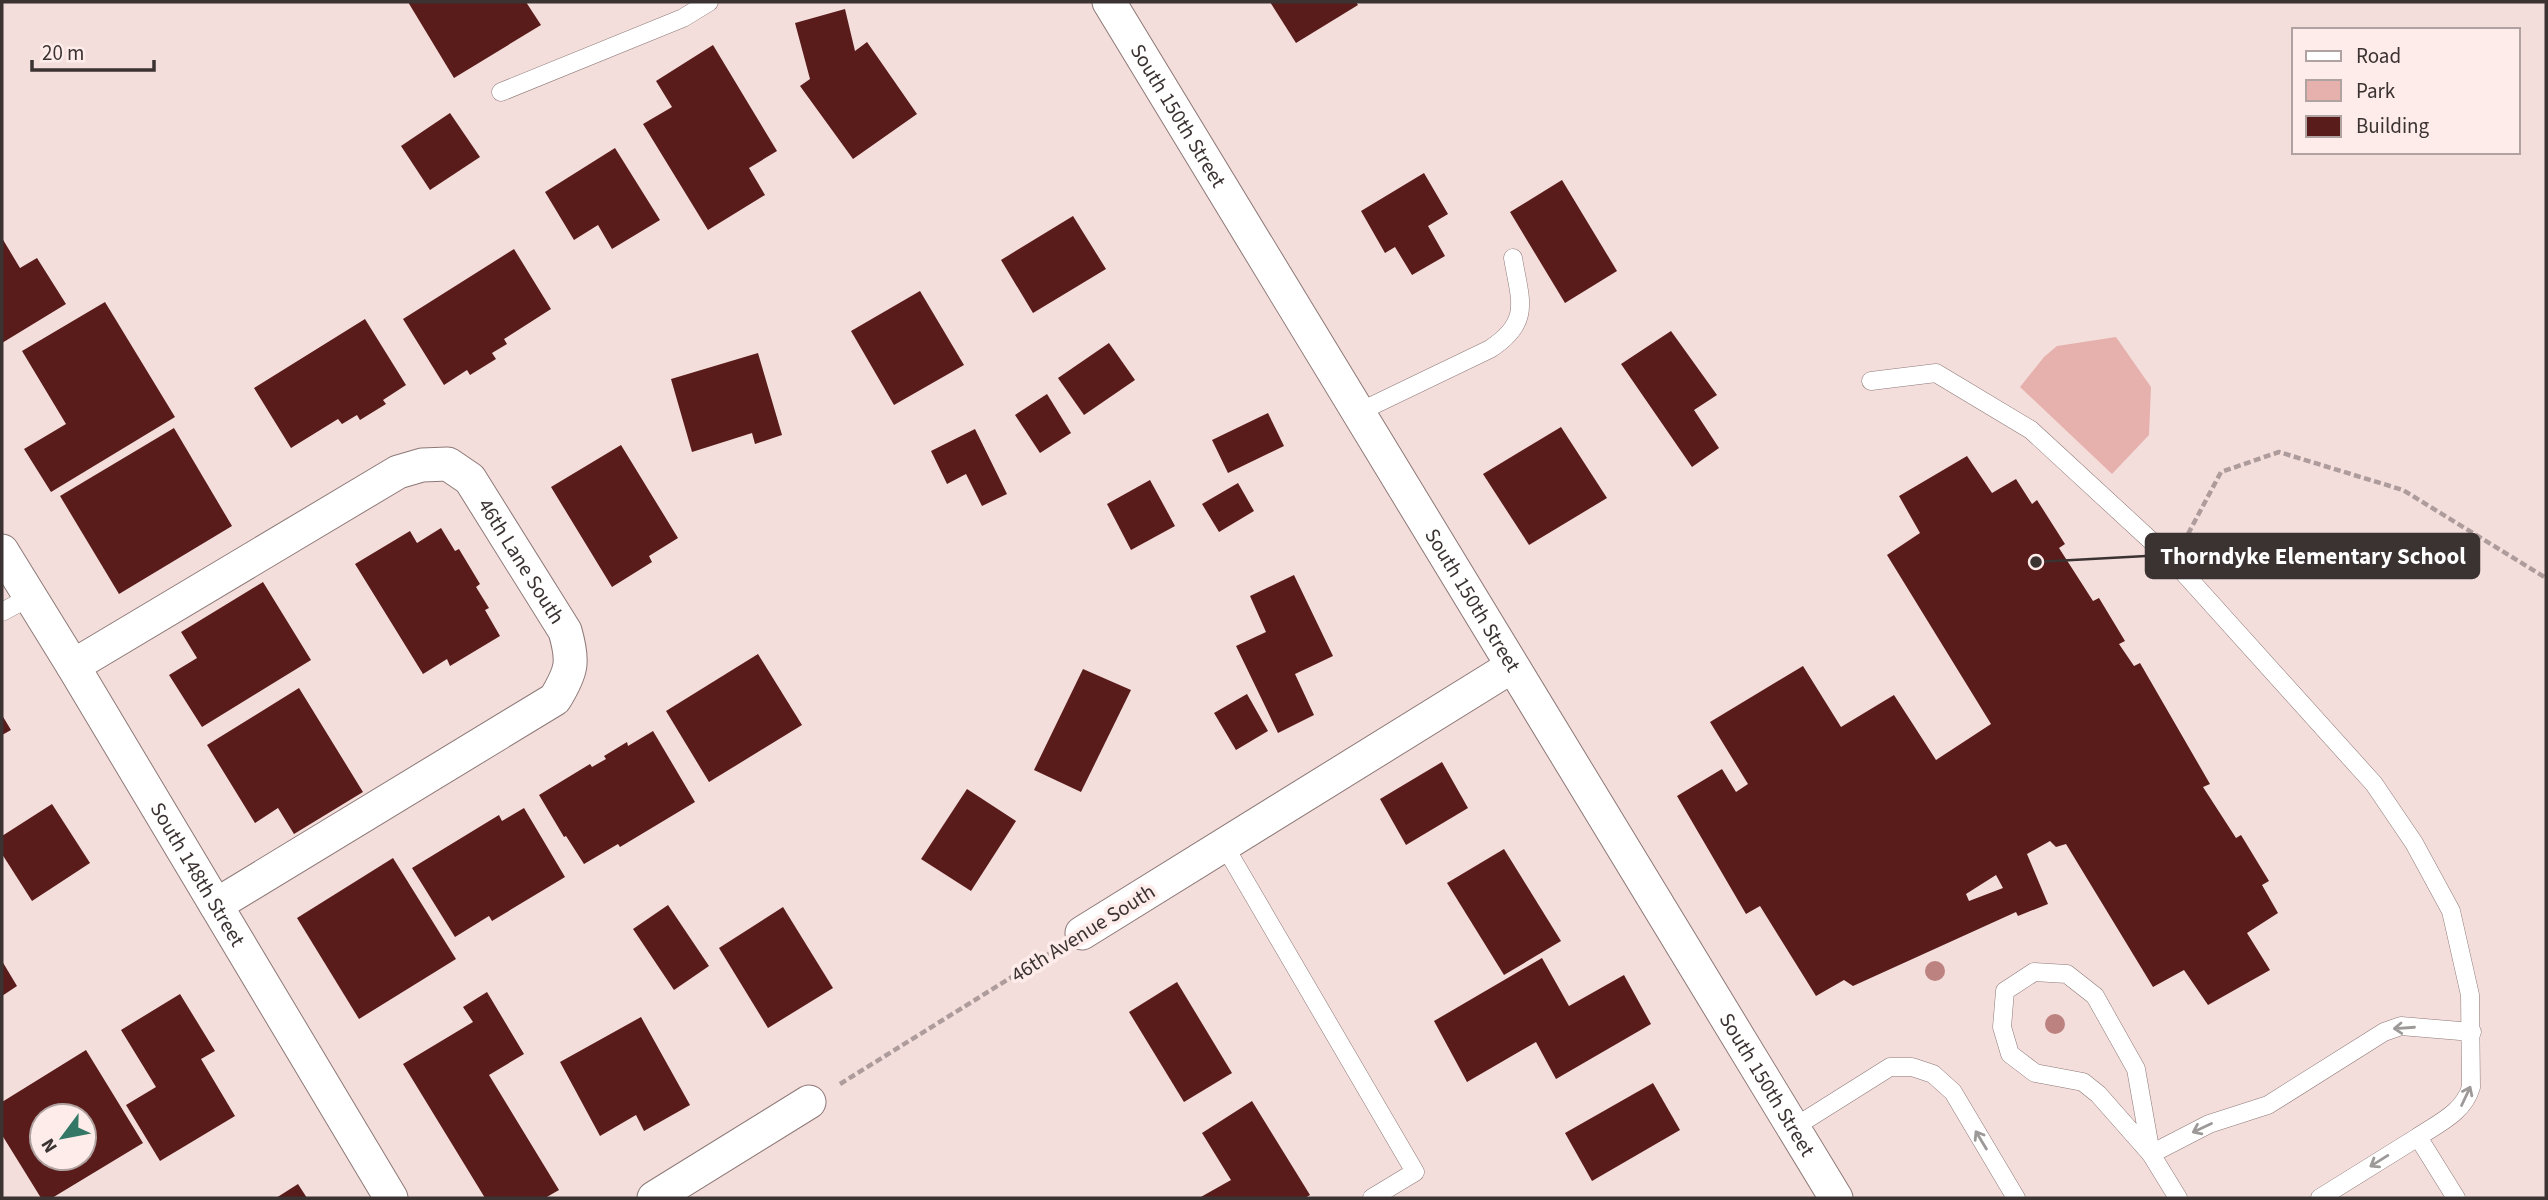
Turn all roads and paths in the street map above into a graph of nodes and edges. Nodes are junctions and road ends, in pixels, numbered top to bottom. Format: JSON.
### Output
{"nodes":[{"id":1,"x":709,"y":2,"type":"edge"},
{"id":2,"x":1109,"y":2,"type":"edge"},
{"id":3,"x":501,"y":92,"type":"dead end"},
{"id":4,"x":1513,"y":258,"type":"dead end"},
{"id":5,"x":1871,"y":381,"type":"dead end"},
{"id":6,"x":1357,"y":413,"type":"junction"},
{"id":7,"x":2,"y":551,"type":"edge"},
{"id":8,"x":2173,"y":561,"type":"junction"},
{"id":9,"x":2546,"y":578,"type":"edge"},
{"id":10,"x":16,"y":605,"type":"edge"},
{"id":11,"x":73,"y":666,"type":"junction"},
{"id":12,"x":1511,"y":667,"type":"junction"},
{"id":13,"x":1224,"y":845,"type":"junction"},
{"id":14,"x":216,"y":905,"type":"junction"},
{"id":15,"x":1082,"y":933,"type":"joint"},
{"id":16,"x":2472,"y":1032,"type":"junction"},
{"id":17,"x":809,"y":1102,"type":"joint"},
{"id":18,"x":1793,"y":1128,"type":"junction"},
{"id":19,"x":2418,"y":1138,"type":"junction"},
{"id":20,"x":2151,"y":1153,"type":"junction"},
{"id":21,"x":2324,"y":1197,"type":"edge"},
{"id":22,"x":391,"y":1198,"type":"edge"},
{"id":23,"x":654,"y":1198,"type":"edge"},
{"id":24,"x":1372,"y":1198,"type":"edge"},
{"id":25,"x":1836,"y":1198,"type":"edge"},
{"id":26,"x":2016,"y":1198,"type":"edge"},
{"id":27,"x":2178,"y":1198,"type":"edge"},
{"id":28,"x":2456,"y":1198,"type":"edge"}],
"edges":[{"from":1,"to":3,"type":"lane"},
{"from":2,"to":6,"type":"street","name":"South 150th Street"},
{"from":4,"to":6,"type":"lane"},
{"from":5,"to":8,"type":"lane"},
{"from":6,"to":12,"type":"street","name":"South 150th Street"},
{"from":7,"to":10,"type":"street","name":"South 148th Street"},
{"from":8,"to":9,"type":"path"},
{"from":8,"to":16,"type":"lane"},
{"from":10,"to":11,"type":"street","name":"South 148th Street"},
{"from":11,"to":14,"type":"street","name":"South 148th Street"},
{"from":11,"to":14,"type":"street","name":"46th Lane South"},
{"from":12,"to":13,"type":"street","name":"46th Avenue South"},
{"from":12,"to":18,"type":"street","name":"South 150th Street"},
{"from":13,"to":15,"type":"street","name":"46th Avenue South"},
{"from":13,"to":24,"type":"lane"},
{"from":14,"to":22,"type":"street","name":"South 148th Street"},
{"from":15,"to":17,"type":"path","name":"46th Avenue South"},
{"from":19,"to":16,"type":"lane","one_way":true},
{"from":16,"to":20,"type":"lane","one_way":true},
{"from":17,"to":23,"type":"street"},
{"from":18,"to":25,"type":"street","name":"South 150th Street"},
{"from":26,"to":18,"type":"lane","one_way":true},
{"from":19,"to":21,"type":"lane","one_way":true},
{"from":19,"to":28,"type":"lane"},
{"from":20,"to":20,"type":"lane"},
{"from":20,"to":27,"type":"lane"}]}
